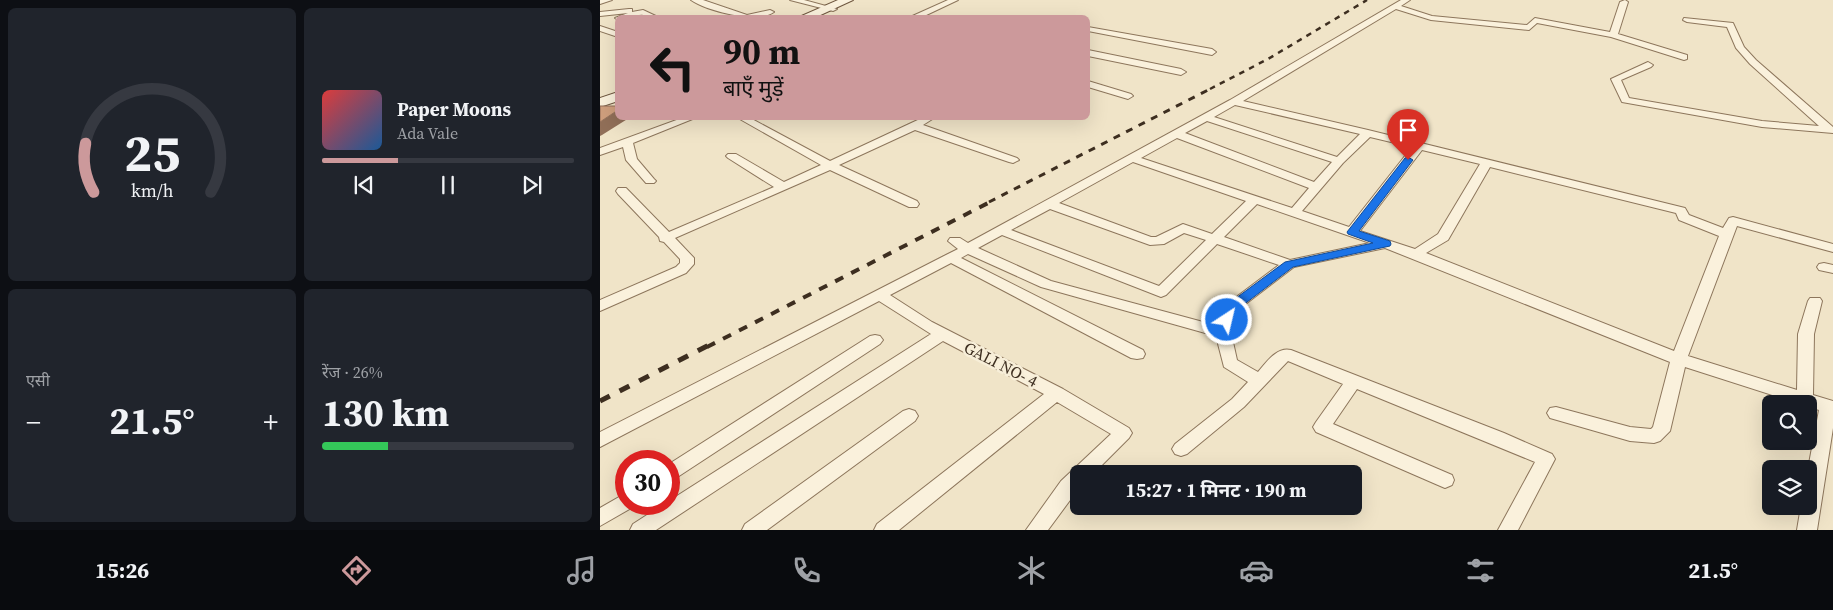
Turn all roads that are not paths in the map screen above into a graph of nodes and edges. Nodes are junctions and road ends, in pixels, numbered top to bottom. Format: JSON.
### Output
{"nodes":[{"id":1,"x":608,"y":0,"type":"edge"},
{"id":2,"x":695,"y":0,"type":"edge"},
{"id":3,"x":794,"y":0,"type":"edge"},
{"id":4,"x":848,"y":0,"type":"edge"},
{"id":5,"x":857,"y":0,"type":"edge"},
{"id":6,"x":954,"y":0,"type":"edge"},
{"id":7,"x":1406,"y":0,"type":"edge"},
{"id":8,"x":600,"y":2,"type":"edge"},
{"id":9,"x":1624,"y":2,"type":"dead end"},
{"id":10,"x":1396,"y":7,"type":"junction"},
{"id":11,"x":830,"y":9,"type":"junction"},
{"id":12,"x":770,"y":12,"type":"dead end"},
{"id":13,"x":600,"y":14,"type":"edge"},
{"id":14,"x":636,"y":14,"type":"junction"},
{"id":15,"x":632,"y":15,"type":"edge"},
{"id":16,"x":650,"y":15,"type":"edge"},
{"id":17,"x":741,"y":15,"type":"edge"},
{"id":18,"x":756,"y":15,"type":"edge"},
{"id":19,"x":811,"y":15,"type":"edge"},
{"id":20,"x":818,"y":15,"type":"edge"},
{"id":21,"x":919,"y":15,"type":"edge"},
{"id":22,"x":615,"y":18,"type":"edge"},
{"id":23,"x":1687,"y":20,"type":"dead end"},
{"id":24,"x":600,"y":21,"type":"edge"},
{"id":25,"x":600,"y":28,"type":"edge"},
{"id":26,"x":1090,"y":29,"type":"edge"},
{"id":27,"x":615,"y":34,"type":"edge"},
{"id":28,"x":1613,"y":35,"type":"junction"},
{"id":29,"x":1212,"y":52,"type":"dead end"},
{"id":30,"x":1090,"y":53,"type":"edge"},
{"id":31,"x":1684,"y":57,"type":"dead end"},
{"id":32,"x":1648,"y":65,"type":"dead end"},
{"id":33,"x":1180,"y":72,"type":"dead end"},
{"id":34,"x":1090,"y":85,"type":"edge"},
{"id":35,"x":615,"y":91,"type":"edge"},
{"id":36,"x":1128,"y":96,"type":"dead end"},
{"id":37,"x":600,"y":97,"type":"edge"},
{"id":38,"x":615,"y":97,"type":"edge"},
{"id":39,"x":1234,"y":102,"type":"junction"},
{"id":40,"x":600,"y":103,"type":"edge"},
{"id":41,"x":1207,"y":118,"type":"junction"},
{"id":42,"x":685,"y":120,"type":"edge"},
{"id":43,"x":747,"y":120,"type":"edge"},
{"id":44,"x":925,"y":120,"type":"edge"},
{"id":45,"x":914,"y":126,"type":"junction"},
{"id":46,"x":1832,"y":130,"type":"edge"},
{"id":47,"x":1368,"y":133,"type":"junction"},
{"id":48,"x":1177,"y":134,"type":"junction"},
{"id":49,"x":627,"y":142,"type":"junction"},
{"id":50,"x":1419,"y":146,"type":"junction"},
{"id":51,"x":600,"y":152,"type":"edge"},
{"id":52,"x":732,"y":156,"type":"dead end"},
{"id":53,"x":1131,"y":158,"type":"junction"},
{"id":54,"x":1013,"y":160,"type":"dead end"},
{"id":55,"x":1339,"y":161,"type":"junction"},
{"id":56,"x":1486,"y":163,"type":"junction"},
{"id":57,"x":829,"y":165,"type":"junction"},
{"id":58,"x":650,"y":182,"type":"dead end"},
{"id":59,"x":783,"y":187,"type":"junction"},
{"id":60,"x":1316,"y":187,"type":"junction"},
{"id":61,"x":622,"y":191,"type":"dead end"},
{"id":62,"x":1255,"y":198,"type":"junction"},
{"id":63,"x":913,"y":204,"type":"dead end"},
{"id":64,"x":1049,"y":204,"type":"junction"},
{"id":65,"x":1295,"y":212,"type":"junction"},
{"id":66,"x":1000,"y":230,"type":"junction"},
{"id":67,"x":1352,"y":232,"type":"junction"},
{"id":68,"x":1726,"y":234,"type":"junction"},
{"id":69,"x":666,"y":238,"type":"junction"},
{"id":70,"x":1215,"y":239,"type":"junction"},
{"id":71,"x":960,"y":244,"type":"junction"},
{"id":72,"x":1386,"y":244,"type":"junction"},
{"id":73,"x":1833,"y":248,"type":"edge"},
{"id":74,"x":1416,"y":254,"type":"junction"},
{"id":75,"x":951,"y":258,"type":"junction"},
{"id":76,"x":1289,"y":264,"type":"junction"},
{"id":77,"x":880,"y":294,"type":"junction"},
{"id":78,"x":1815,"y":301,"type":"dead end"},
{"id":79,"x":600,"y":306,"type":"edge"},
{"id":80,"x":1222,"y":333,"type":"junction"},
{"id":81,"x":942,"y":334,"type":"junction"},
{"id":82,"x":876,"y":340,"type":"dead end"},
{"id":83,"x":1137,"y":354,"type":"dead end"},
{"id":84,"x":1679,"y":359,"type":"junction"},
{"id":85,"x":1259,"y":381,"type":"junction"},
{"id":86,"x":1354,"y":381,"type":"junction"},
{"id":87,"x":1057,"y":393,"type":"junction"},
{"id":88,"x":1792,"y":395,"type":"edge"},
{"id":89,"x":1805,"y":395,"type":"edge"},
{"id":90,"x":1817,"y":403,"type":"edge"},
{"id":91,"x":1831,"y":407,"type":"edge"},
{"id":92,"x":1556,"y":413,"type":"dead end"},
{"id":93,"x":909,"y":416,"type":"dead end"},
{"id":94,"x":600,"y":440,"type":"edge"},
{"id":95,"x":1181,"y":449,"type":"dead end"},
{"id":96,"x":1090,"y":465,"type":"edge"},
{"id":97,"x":680,"y":467,"type":"edge"},
{"id":98,"x":1445,"y":480,"type":"dead end"},
{"id":99,"x":1070,"y":485,"type":"edge"},
{"id":100,"x":615,"y":508,"type":"edge"},
{"id":101,"x":600,"y":518,"type":"edge"},
{"id":102,"x":640,"y":530,"type":"edge"},
{"id":103,"x":752,"y":530,"type":"edge"},
{"id":104,"x":884,"y":530,"type":"edge"},
{"id":105,"x":1036,"y":530,"type":"edge"},
{"id":106,"x":1508,"y":530,"type":"edge"},
{"id":107,"x":1807,"y":530,"type":"edge"}],
"edges":[{"from":1,"to":8,"type":"street"},
{"from":2,"to":17,"type":"street"},
{"from":3,"to":11,"type":"street"},
{"from":4,"to":11,"type":"main road"},
{"from":5,"to":11,"type":"main road"},
{"from":6,"to":21,"type":"street"},
{"from":7,"to":10,"type":"street"},
{"from":9,"to":28,"type":"street"},
{"from":10,"to":28,"type":"street"},
{"from":10,"to":39,"type":"street"},
{"from":11,"to":19,"type":"main road"},
{"from":11,"to":20,"type":"main road"},
{"from":12,"to":18,"type":"street"},
{"from":13,"to":14,"type":"street"},
{"from":14,"to":15,"type":"street"},
{"from":14,"to":16,"type":"street"},
{"from":22,"to":24,"type":"street"},
{"from":23,"to":46,"type":"street"},
{"from":25,"to":27,"type":"street"},
{"from":26,"to":29,"type":"street"},
{"from":28,"to":31,"type":"street"},
{"from":30,"to":33,"type":"street"},
{"from":32,"to":46,"type":"street"},
{"from":34,"to":36,"type":"street"},
{"from":35,"to":37,"type":"main road"},
{"from":38,"to":40,"type":"main road"},
{"from":39,"to":41,"type":"street"},
{"from":39,"to":47,"type":"street"},
{"from":41,"to":48,"type":"street"},
{"from":41,"to":55,"type":"street"},
{"from":42,"to":49,"type":"street"},
{"from":43,"to":57,"type":"street"},
{"from":44,"to":45,"type":"street"},
{"from":45,"to":54,"type":"street"},
{"from":45,"to":57,"type":"street"},
{"from":47,"to":50,"type":"street"},
{"from":47,"to":55,"type":"street"},
{"from":48,"to":53,"type":"street"},
{"from":48,"to":60,"type":"street"},
{"from":49,"to":51,"type":"street"},
{"from":49,"to":58,"type":"street"},
{"from":50,"to":56,"type":"street"},
{"from":50,"to":67,"type":"street"},
{"from":52,"to":59,"type":"street"},
{"from":53,"to":62,"type":"street"},
{"from":53,"to":64,"type":"street"},
{"from":55,"to":60,"type":"street"},
{"from":56,"to":68,"type":"street"},
{"from":56,"to":74,"type":"street"},
{"from":57,"to":59,"type":"street"},
{"from":57,"to":63,"type":"street"},
{"from":59,"to":69,"type":"street"},
{"from":60,"to":65,"type":"street"},
{"from":61,"to":69,"type":"street"},
{"from":62,"to":65,"type":"street"},
{"from":62,"to":70,"type":"street"},
{"from":64,"to":66,"type":"street"},
{"from":64,"to":70,"type":"street"},
{"from":65,"to":67,"type":"street"},
{"from":66,"to":70,"type":"street"},
{"from":66,"to":71,"type":"street"},
{"from":67,"to":72,"type":"street"},
{"from":68,"to":73,"type":"street"},
{"from":68,"to":84,"type":"street"},
{"from":69,"to":79,"type":"street"},
{"from":70,"to":76,"type":"street"},
{"from":71,"to":75,"type":"street"},
{"from":71,"to":80,"type":"street"},
{"from":72,"to":74,"type":"street"},
{"from":72,"to":76,"type":"street"},
{"from":74,"to":84,"type":"street"},
{"from":75,"to":77,"type":"street"},
{"from":75,"to":83,"type":"street"},
{"from":76,"to":80,"type":"street"},
{"from":77,"to":81,"type":"street","name":"GALI NO- 4"},
{"from":77,"to":94,"type":"street"},
{"from":78,"to":89,"type":"street"},
{"from":80,"to":85,"type":"street"},
{"from":81,"to":87,"type":"street","name":"GALI NO- 4"},
{"from":81,"to":102,"type":"street"},
{"from":82,"to":97,"type":"street"},
{"from":84,"to":88,"type":"street"},
{"from":84,"to":92,"type":"street"},
{"from":85,"to":86,"type":"street"},
{"from":85,"to":95,"type":"street"},
{"from":86,"to":98,"type":"street"},
{"from":86,"to":106,"type":"street"},
{"from":87,"to":96,"type":"street","name":"GALI NO- 4"},
{"from":87,"to":104,"type":"street"},
{"from":90,"to":91,"type":"street"},
{"from":91,"to":107,"type":"street"},
{"from":93,"to":103,"type":"street"},
{"from":99,"to":105,"type":"street"},
{"from":100,"to":101,"type":"street"}]}
